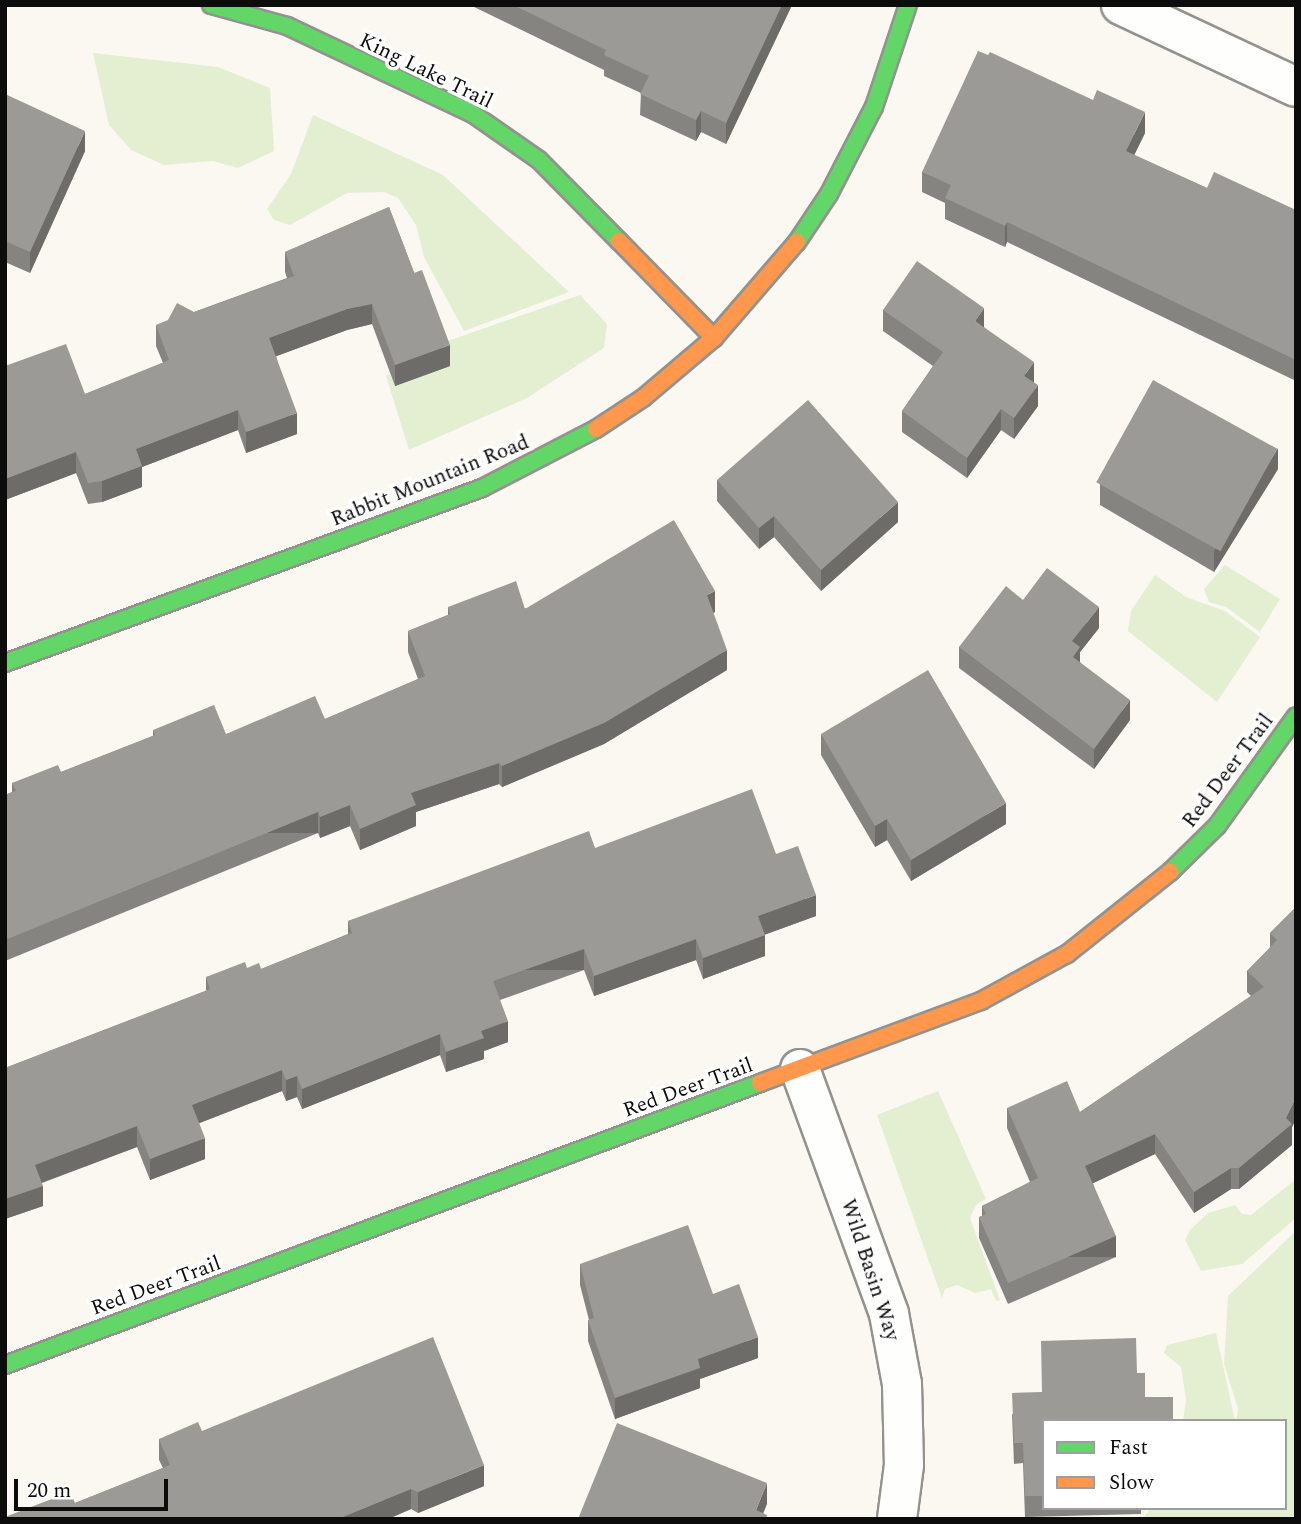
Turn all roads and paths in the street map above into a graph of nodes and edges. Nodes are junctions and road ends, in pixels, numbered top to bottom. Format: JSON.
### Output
{"nodes":[{"id":1,"x":211,"y":5,"type":"edge"},
{"id":2,"x":908,"y":5,"type":"edge"},
{"id":3,"x":1121,"y":5,"type":"edge"},
{"id":4,"x":1296,"y":87,"type":"edge"},
{"id":5,"x":714,"y":338,"type":"junction"},
{"id":6,"x":5,"y":663,"type":"edge"},
{"id":7,"x":1296,"y":716,"type":"edge"},
{"id":8,"x":800,"y":1069,"type":"junction"},
{"id":9,"x":5,"y":1364,"type":"edge"},
{"id":10,"x":897,"y":1519,"type":"edge"}],
"edges":[{"from":1,"to":5,"type":"street","name":"King Lake Trail"},
{"from":2,"to":5,"type":"street","name":"Rabbit Mountain Road"},
{"from":3,"to":4,"type":"street"},
{"from":5,"to":6,"type":"street","name":"Rabbit Mountain Road"},
{"from":7,"to":8,"type":"street","name":"Red Deer Trail"},
{"from":8,"to":9,"type":"street","name":"Red Deer Trail"},
{"from":8,"to":10,"type":"street","name":"Wild Basin Way"}]}
